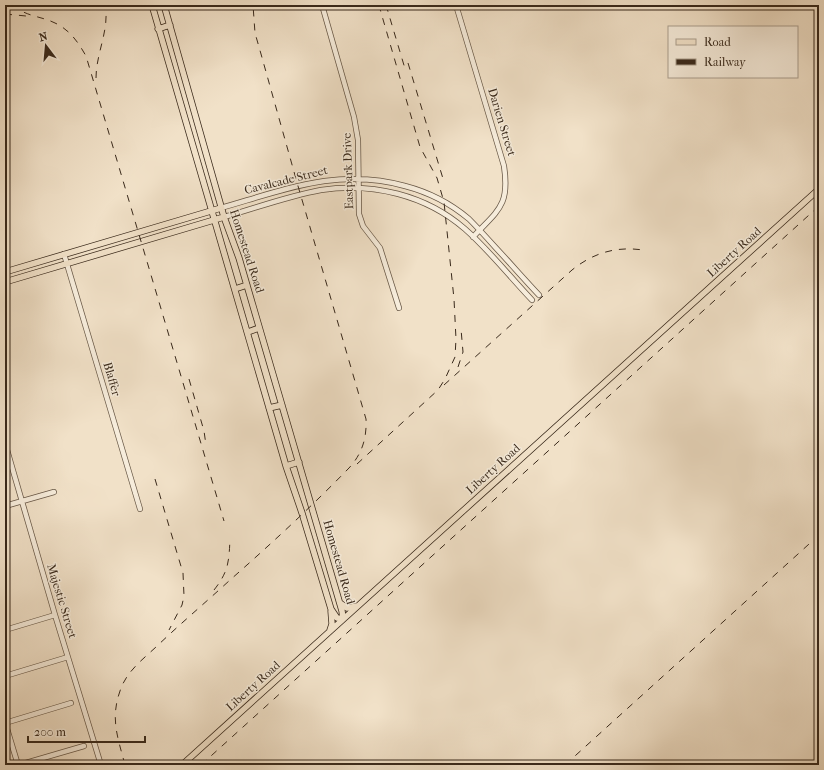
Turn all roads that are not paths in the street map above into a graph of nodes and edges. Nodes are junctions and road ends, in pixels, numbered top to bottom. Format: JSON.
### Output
{"nodes":[{"id":1,"x":152,"y":5,"type":"edge"},
{"id":2,"x":164,"y":5,"type":"edge"},
{"id":3,"x":322,"y":5,"type":"edge"},
{"id":4,"x":456,"y":5,"type":"edge"},
{"id":5,"x":170,"y":25,"type":"junction"},
{"id":6,"x":158,"y":29,"type":"junction"},
{"id":7,"x":183,"y":73,"type":"junction"},
{"id":8,"x":173,"y":76,"type":"junction"},
{"id":9,"x":203,"y":140,"type":"junction"},
{"id":10,"x":193,"y":144,"type":"junction"},
{"id":11,"x":358,"y":178,"type":"junction"},
{"id":12,"x":403,"y":185,"type":"junction"},
{"id":13,"x":358,"y":188,"type":"junction"},
{"id":14,"x":286,"y":189,"type":"junction"},
{"id":15,"x":819,"y":189,"type":"edge"},
{"id":16,"x":400,"y":194,"type":"junction"},
{"id":17,"x":289,"y":198,"type":"junction"},
{"id":18,"x":222,"y":208,"type":"junction"},
{"id":19,"x":212,"y":211,"type":"junction"},
{"id":20,"x":224,"y":218,"type":"junction"},
{"id":21,"x":214,"y":220,"type":"junction"},
{"id":22,"x":480,"y":230,"type":"junction"},
{"id":23,"x":473,"y":237,"type":"junction"},
{"id":24,"x":64,"y":254,"type":"junction"},
{"id":25,"x":68,"y":264,"type":"junction"},
{"id":26,"x":5,"y":272,"type":"edge"},
{"id":27,"x":5,"y":282,"type":"edge"},
{"id":28,"x":528,"y":282,"type":"junction"},
{"id":29,"x":247,"y":285,"type":"junction"},
{"id":30,"x":235,"y":289,"type":"junction"},
{"id":31,"x":521,"y":289,"type":"junction"},
{"id":32,"x":539,"y":295,"type":"dead end"},
{"id":33,"x":532,"y":300,"type":"dead end"},
{"id":34,"x":399,"y":308,"type":"dead end"},
{"id":35,"x":259,"y":328,"type":"junction"},
{"id":36,"x":248,"y":332,"type":"junction"},
{"id":37,"x":282,"y":405,"type":"junction"},
{"id":38,"x":269,"y":408,"type":"junction"},
{"id":39,"x":5,"y":443,"type":"edge"},
{"id":40,"x":299,"y":462,"type":"junction"},
{"id":41,"x":286,"y":466,"type":"junction"},
{"id":42,"x":54,"y":492,"type":"dead end"},
{"id":43,"x":22,"y":501,"type":"junction"},
{"id":44,"x":5,"y":506,"type":"edge"},
{"id":45,"x":140,"y":509,"type":"dead end"},
{"id":46,"x":327,"y":560,"type":"junction"},
{"id":47,"x":317,"y":563,"type":"junction"},
{"id":48,"x":362,"y":602,"type":"junction"},
{"id":49,"x":340,"y":603,"type":"junction"},
{"id":50,"x":330,"y":609,"type":"junction"},
{"id":51,"x":55,"y":615,"type":"junction"},
{"id":52,"x":342,"y":620,"type":"junction"},
{"id":53,"x":5,"y":630,"type":"edge"},
{"id":54,"x":329,"y":632,"type":"junction"},
{"id":55,"x":68,"y":657,"type":"junction"},
{"id":56,"x":5,"y":676,"type":"edge"},
{"id":57,"x":71,"y":703,"type":"dead end"},
{"id":58,"x":5,"y":723,"type":"edge"},
{"id":59,"x":84,"y":746,"type":"dead end"},
{"id":60,"x":19,"y":765,"type":"edge"},
{"id":61,"x":101,"y":765,"type":"edge"},
{"id":62,"x":182,"y":765,"type":"edge"}],
"edges":[{"from":1,"to":6,"type":"main road","name":"Homestead Road"},
{"from":2,"to":5,"type":"main road","name":"Homestead Road"},
{"from":3,"to":11,"type":"street","name":"Eastpark Drive"},
{"from":4,"to":22,"type":"street","name":"Darien Street"},
{"from":5,"to":6,"type":"main road"},
{"from":5,"to":7,"type":"main road","name":"Homestead Road"},
{"from":6,"to":8,"type":"main road","name":"Homestead Road"},
{"from":7,"to":8,"type":"main road"},
{"from":7,"to":9,"type":"main road","name":"Homestead Road"},
{"from":8,"to":10,"type":"main road","name":"Homestead Road"},
{"from":9,"to":10,"type":"main road"},
{"from":9,"to":18,"type":"main road","name":"Homestead Road"},
{"from":10,"to":19,"type":"main road","name":"Homestead Road"},
{"from":11,"to":12,"type":"street","name":"Cavalcade Street"},
{"from":11,"to":13,"type":"street","name":"Eastpark Drive"},
{"from":11,"to":14,"type":"street","name":"Cavalcade Street"},
{"from":12,"to":16,"type":"street"},
{"from":12,"to":22,"type":"street","name":"Cavalcade Street"},
{"from":13,"to":16,"type":"street","name":"Cavalcade Street"},
{"from":13,"to":17,"type":"street","name":"Cavalcade Street"},
{"from":13,"to":34,"type":"street","name":"Eastpark Drive"},
{"from":14,"to":17,"type":"street"},
{"from":14,"to":18,"type":"street","name":"Cavalcade Street"},
{"from":15,"to":48,"type":"main road","name":"Liberty Road"},
{"from":16,"to":23,"type":"street","name":"Cavalcade Street"},
{"from":17,"to":20,"type":"street","name":"Cavalcade Street"},
{"from":18,"to":19,"type":"main road","name":"Cavalcade Street"},
{"from":18,"to":20,"type":"main road","name":"Homestead Road"},
{"from":19,"to":21,"type":"main road","name":"Homestead Road"},
{"from":19,"to":24,"type":"main road","name":"Cavalcade Street"},
{"from":20,"to":21,"type":"main road","name":"Cavalcade Street"},
{"from":20,"to":29,"type":"main road","name":"Homestead Road"},
{"from":21,"to":25,"type":"main road","name":"Cavalcade Street"},
{"from":21,"to":30,"type":"main road","name":"Homestead Road"},
{"from":22,"to":23,"type":"street","name":"Darien Street"},
{"from":22,"to":28,"type":"street","name":"Cavalcade Street"},
{"from":23,"to":31,"type":"street","name":"Cavalcade Street"},
{"from":24,"to":25,"type":"street","name":"Blaffer"},
{"from":24,"to":26,"type":"main road","name":"Cavalcade Street"},
{"from":25,"to":27,"type":"main road","name":"Cavalcade Street"},
{"from":25,"to":45,"type":"street","name":"Blaffer"},
{"from":28,"to":31,"type":"street"},
{"from":28,"to":32,"type":"street","name":"Cavalcade Street"},
{"from":29,"to":30,"type":"main road"},
{"from":29,"to":35,"type":"main road","name":"Homestead Road"},
{"from":30,"to":36,"type":"main road","name":"Homestead Road"},
{"from":31,"to":33,"type":"street","name":"Cavalcade Street"},
{"from":35,"to":36,"type":"main road"},
{"from":35,"to":37,"type":"main road","name":"Homestead Road"},
{"from":36,"to":38,"type":"main road","name":"Homestead Road"},
{"from":37,"to":38,"type":"main road"},
{"from":37,"to":40,"type":"main road","name":"Homestead Road"},
{"from":38,"to":41,"type":"main road","name":"Homestead Road"},
{"from":39,"to":43,"type":"street","name":"Majestic Street"},
{"from":40,"to":41,"type":"main road"},
{"from":40,"to":46,"type":"main road","name":"Homestead Road"},
{"from":41,"to":47,"type":"main road","name":"Homestead Road"},
{"from":42,"to":43,"type":"street"},
{"from":43,"to":44,"type":"street"},
{"from":43,"to":51,"type":"street","name":"Majestic Street"},
{"from":46,"to":47,"type":"main road"},
{"from":46,"to":49,"type":"main road","name":"Homestead Road"},
{"from":47,"to":50,"type":"main road","name":"Homestead Road"},
{"from":48,"to":49,"type":"main road"},
{"from":48,"to":52,"type":"main road","name":"Liberty Road"},
{"from":49,"to":52,"type":"main road","name":"Homestead Road"},
{"from":50,"to":52,"type":"main road","name":"Homestead Road"},
{"from":50,"to":54,"type":"main road"},
{"from":51,"to":53,"type":"street"},
{"from":51,"to":55,"type":"street","name":"Majestic Street"},
{"from":52,"to":54,"type":"main road","name":"Liberty Road"},
{"from":54,"to":62,"type":"main road","name":"Liberty Road"},
{"from":55,"to":56,"type":"street"},
{"from":55,"to":61,"type":"street","name":"Majestic Street"},
{"from":57,"to":58,"type":"street"},
{"from":58,"to":60,"type":"street"},
{"from":59,"to":60,"type":"street"}]}
